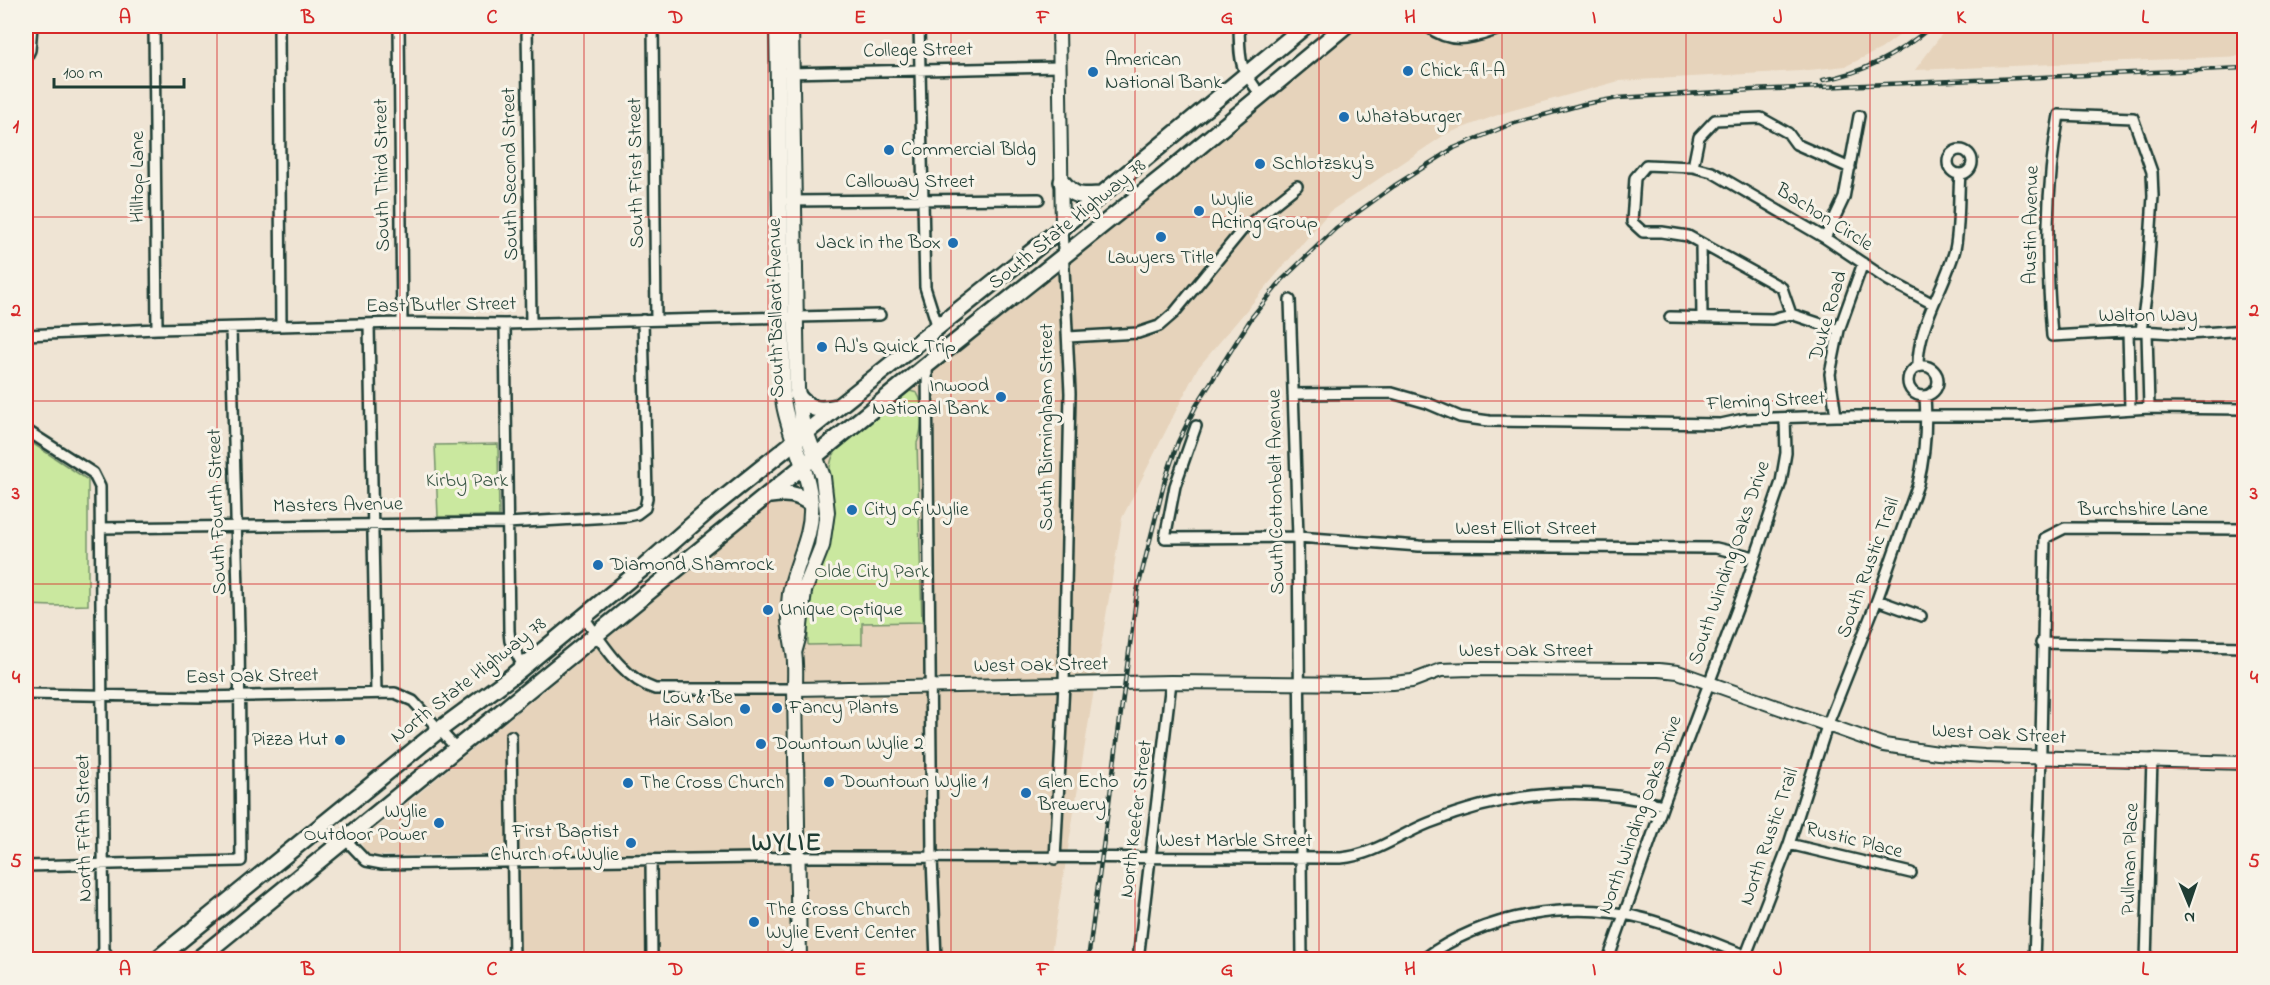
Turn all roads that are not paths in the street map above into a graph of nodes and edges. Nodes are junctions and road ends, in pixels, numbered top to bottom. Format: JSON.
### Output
{"nodes":[{"id":1,"x":32,"y":26,"type":"edge"},
{"id":2,"x":154,"y":26,"type":"edge"},
{"id":3,"x":279,"y":26,"type":"edge"},
{"id":4,"x":399,"y":26,"type":"edge"},
{"id":5,"x":527,"y":26,"type":"edge"},
{"id":6,"x":653,"y":26,"type":"edge"},
{"id":7,"x":777,"y":26,"type":"edge"},
{"id":8,"x":791,"y":26,"type":"edge"},
{"id":9,"x":919,"y":26,"type":"edge"},
{"id":10,"x":1059,"y":26,"type":"edge"},
{"id":11,"x":1239,"y":26,"type":"edge"},
{"id":12,"x":1305,"y":26,"type":"edge"},
{"id":13,"x":1345,"y":26,"type":"edge"},
{"id":14,"x":1427,"y":26,"type":"edge"},
{"id":15,"x":1508,"y":26,"type":"edge"},
{"id":16,"x":26,"y":58,"type":"edge"},
{"id":17,"x":1059,"y":67,"type":"junction"},
{"id":18,"x":920,"y":69,"type":"junction"},
{"id":19,"x":785,"y":73,"type":"junction"},
{"id":20,"x":1245,"y":75,"type":"junction"},
{"id":21,"x":1261,"y":95,"type":"junction"},
{"id":22,"x":1859,"y":116,"type":"dead end"},
{"id":23,"x":1693,"y":167,"type":"junction"},
{"id":24,"x":1850,"y":168,"type":"junction"},
{"id":25,"x":1960,"y":174,"type":"dead end"},
{"id":26,"x":1062,"y":182,"type":"junction"},
{"id":27,"x":1297,"y":186,"type":"dead end"},
{"id":28,"x":1101,"y":195,"type":"junction"},
{"id":29,"x":1040,"y":199,"type":"dead end"},
{"id":30,"x":924,"y":200,"type":"junction"},
{"id":31,"x":780,"y":201,"type":"junction"},
{"id":32,"x":795,"y":201,"type":"junction"},
{"id":33,"x":1062,"y":226,"type":"junction"},
{"id":34,"x":1825,"y":238,"type":"junction"},
{"id":35,"x":1701,"y":244,"type":"junction"},
{"id":36,"x":1063,"y":257,"type":"junction"},
{"id":37,"x":1863,"y":263,"type":"junction"},
{"id":38,"x":1290,"y":300,"type":"dead end"},
{"id":39,"x":1933,"y":304,"type":"junction"},
{"id":40,"x":1791,"y":314,"type":"junction"},
{"id":41,"x":880,"y":315,"type":"dead end"},
{"id":42,"x":781,"y":317,"type":"junction"},
{"id":43,"x":796,"y":317,"type":"junction"},
{"id":44,"x":1670,"y":317,"type":"dead end"},
{"id":45,"x":1702,"y":317,"type":"junction"},
{"id":46,"x":643,"y":320,"type":"junction"},
{"id":47,"x":656,"y":320,"type":"junction"},
{"id":48,"x":402,"y":323,"type":"junction"},
{"id":49,"x":531,"y":323,"type":"junction"},
{"id":50,"x":505,"y":324,"type":"junction"},
{"id":51,"x":369,"y":325,"type":"junction"},
{"id":52,"x":281,"y":326,"type":"junction"},
{"id":53,"x":231,"y":328,"type":"junction"},
{"id":54,"x":938,"y":328,"type":"junction"},
{"id":55,"x":157,"y":329,"type":"junction"},
{"id":56,"x":1839,"y":330,"type":"junction"},
{"id":57,"x":2244,"y":330,"type":"edge"},
{"id":58,"x":2128,"y":332,"type":"junction"},
{"id":59,"x":2144,"y":332,"type":"junction"},
{"id":60,"x":26,"y":335,"type":"edge"},
{"id":61,"x":2052,"y":336,"type":"joint"},
{"id":62,"x":1068,"y":337,"type":"junction"},
{"id":63,"x":927,"y":365,"type":"junction"},
{"id":64,"x":1917,"y":367,"type":"junction"},
{"id":65,"x":1293,"y":394,"type":"junction"},
{"id":66,"x":797,"y":395,"type":"junction"},
{"id":67,"x":1925,"y":396,"type":"junction"},
{"id":68,"x":837,"y":407,"type":"junction"},
{"id":69,"x":2150,"y":408,"type":"junction"},
{"id":70,"x":2130,"y":409,"type":"junction"},
{"id":71,"x":2244,"y":409,"type":"edge"},
{"id":72,"x":1836,"y":416,"type":"junction"},
{"id":73,"x":1785,"y":418,"type":"junction"},
{"id":74,"x":1927,"y":418,"type":"junction"},
{"id":75,"x":1196,"y":426,"type":"dead end"},
{"id":76,"x":26,"y":430,"type":"edge"},
{"id":77,"x":800,"y":437,"type":"junction"},
{"id":78,"x":816,"y":456,"type":"junction"},
{"id":79,"x":803,"y":467,"type":"junction"},
{"id":80,"x":770,"y":495,"type":"junction"},
{"id":81,"x":811,"y":504,"type":"junction"},
{"id":82,"x":372,"y":523,"type":"junction"},
{"id":83,"x":507,"y":523,"type":"junction"},
{"id":84,"x":235,"y":525,"type":"junction"},
{"id":85,"x":100,"y":528,"type":"junction"},
{"id":86,"x":2244,"y":529,"type":"edge"},
{"id":87,"x":1298,"y":537,"type":"junction"},
{"id":88,"x":1754,"y":557,"type":"junction"},
{"id":89,"x":1877,"y":600,"type":"junction"},
{"id":90,"x":584,"y":616,"type":"junction"},
{"id":91,"x":1921,"y":616,"type":"dead end"},
{"id":92,"x":596,"y":634,"type":"junction"},
{"id":93,"x":2041,"y":643,"type":"junction"},
{"id":94,"x":2244,"y":647,"type":"edge"},
{"id":95,"x":794,"y":653,"type":"junction"},
{"id":96,"x":523,"y":666,"type":"junction"},
{"id":97,"x":1171,"y":682,"type":"junction"},
{"id":98,"x":1298,"y":683,"type":"junction"},
{"id":99,"x":1708,"y":683,"type":"junction"},
{"id":100,"x":1064,"y":684,"type":"junction"},
{"id":101,"x":931,"y":687,"type":"junction"},
{"id":102,"x":795,"y":689,"type":"junction"},
{"id":103,"x":375,"y":693,"type":"junction"},
{"id":104,"x":26,"y":694,"type":"edge"},
{"id":105,"x":102,"y":695,"type":"junction"},
{"id":106,"x":238,"y":696,"type":"junction"},
{"id":107,"x":1827,"y":726,"type":"junction"},
{"id":108,"x":440,"y":730,"type":"junction"},
{"id":109,"x":511,"y":736,"type":"dead end"},
{"id":110,"x":457,"y":749,"type":"junction"},
{"id":111,"x":2040,"y":757,"type":"junction"},
{"id":112,"x":2152,"y":759,"type":"junction"},
{"id":113,"x":2244,"y":763,"type":"edge"},
{"id":114,"x":1663,"y":805,"type":"junction"},
{"id":115,"x":346,"y":840,"type":"junction"},
{"id":116,"x":1789,"y":844,"type":"junction"},
{"id":117,"x":797,"y":858,"type":"junction"},
{"id":118,"x":932,"y":858,"type":"junction"},
{"id":119,"x":1055,"y":859,"type":"junction"},
{"id":120,"x":1150,"y":859,"type":"junction"},
{"id":121,"x":1300,"y":859,"type":"junction"},
{"id":122,"x":651,"y":860,"type":"junction"},
{"id":123,"x":513,"y":862,"type":"junction"},
{"id":124,"x":105,"y":864,"type":"junction"},
{"id":125,"x":26,"y":866,"type":"edge"},
{"id":126,"x":1911,"y":873,"type":"dead end"},
{"id":127,"x":1626,"y":914,"type":"junction"},
{"id":128,"x":1744,"y":957,"type":"edge"},
{"id":129,"x":104,"y":958,"type":"edge"},
{"id":130,"x":156,"y":960,"type":"edge"},
{"id":131,"x":197,"y":960,"type":"edge"},
{"id":132,"x":514,"y":960,"type":"edge"},
{"id":133,"x":652,"y":960,"type":"edge"},
{"id":134,"x":799,"y":960,"type":"edge"},
{"id":135,"x":936,"y":960,"type":"edge"},
{"id":136,"x":1138,"y":960,"type":"edge"},
{"id":137,"x":1302,"y":960,"type":"edge"},
{"id":138,"x":1422,"y":960,"type":"edge"},
{"id":139,"x":1608,"y":960,"type":"edge"},
{"id":140,"x":1758,"y":960,"type":"edge"},
{"id":141,"x":2034,"y":960,"type":"edge"},
{"id":142,"x":2146,"y":960,"type":"edge"}],
"edges":[{"from":1,"to":16,"type":"street"},
{"from":2,"to":55,"type":"street","name":"Hilltop Lane"},
{"from":3,"to":52,"type":"street"},
{"from":4,"to":48,"type":"street","name":"South Third Street"},
{"from":5,"to":49,"type":"street","name":"South Second Street"},
{"from":6,"to":47,"type":"street","name":"South First Street"},
{"from":7,"to":19,"type":"main road","name":"South Ballard Avenue"},
{"from":8,"to":19,"type":"main road","name":"South Ballard Avenue"},
{"from":9,"to":18,"type":"street"},
{"from":10,"to":17,"type":"street","name":"South Birmingham Street"},
{"from":11,"to":20,"type":"street"},
{"from":12,"to":20,"type":"main road","name":"South State Highway 78"},
{"from":13,"to":21,"type":"main road","name":"South State Highway 78"},
{"from":14,"to":15,"type":"street"},
{"from":17,"to":18,"type":"street","name":"College Street"},
{"from":17,"to":26,"type":"street","name":"South Birmingham Street"},
{"from":18,"to":19,"type":"street","name":"College Street"},
{"from":18,"to":30,"type":"street"},
{"from":19,"to":31,"type":"main road","name":"South Ballard Avenue"},
{"from":19,"to":32,"type":"main road","name":"South Ballard Avenue"},
{"from":20,"to":21,"type":"street"},
{"from":20,"to":28,"type":"main road","name":"South State Highway 78"},
{"from":21,"to":36,"type":"main road","name":"South State Highway 78"},
{"from":22,"to":24,"type":"street"},
{"from":23,"to":24,"type":"street"},
{"from":23,"to":34,"type":"street","name":"Bachon Circle"},
{"from":23,"to":35,"type":"street","name":"Bachon Circle"},
{"from":24,"to":34,"type":"street"},
{"from":25,"to":39,"type":"street"},
{"from":26,"to":28,"type":"main road"},
{"from":26,"to":33,"type":"street","name":"South Birmingham Street"},
{"from":27,"to":62,"type":"street"},
{"from":28,"to":33,"type":"main road","name":"South State Highway 78"},
{"from":29,"to":30,"type":"street","name":"Calloway Street"},
{"from":30,"to":32,"type":"street","name":"Calloway Street"},
{"from":30,"to":54,"type":"street"},
{"from":31,"to":32,"type":"street","name":"Calloway Street"},
{"from":31,"to":42,"type":"main road","name":"South Ballard Avenue"},
{"from":32,"to":43,"type":"main road","name":"South Ballard Avenue"},
{"from":33,"to":36,"type":"street","name":"South Birmingham Street"},
{"from":33,"to":54,"type":"main road","name":"South State Highway 78"},
{"from":34,"to":37,"type":"street","name":"Bachon Circle"},
{"from":35,"to":40,"type":"street","name":"Bachon Circle"},
{"from":35,"to":45,"type":"street"},
{"from":36,"to":62,"type":"street","name":"South Birmingham Street"},
{"from":36,"to":63,"type":"main road","name":"South State Highway 78"},
{"from":37,"to":39,"type":"street","name":"Bachon Circle"},
{"from":37,"to":56,"type":"street","name":"Duke Road"},
{"from":38,"to":65,"type":"street","name":"South Cottonbelt Avenue"},
{"from":39,"to":64,"type":"street"},
{"from":40,"to":45,"type":"street"},
{"from":40,"to":56,"type":"street"},
{"from":41,"to":43,"type":"street","name":"East Butler Street"},
{"from":42,"to":43,"type":"street","name":"East Butler Street"},
{"from":42,"to":47,"type":"street","name":"East Butler Street"},
{"from":42,"to":77,"type":"main road","name":"South Ballard Avenue"},
{"from":43,"to":66,"type":"main road","name":"South Ballard Avenue"},
{"from":44,"to":45,"type":"street"},
{"from":46,"to":47,"type":"street","name":"East Butler Street"},
{"from":46,"to":49,"type":"street","name":"East Butler Street"},
{"from":46,"to":83,"type":"street","name":"Masters Avenue"},
{"from":48,"to":50,"type":"street","name":"East Butler Street"},
{"from":48,"to":51,"type":"street","name":"East Butler Street"},
{"from":49,"to":50,"type":"street","name":"East Butler Street"},
{"from":50,"to":83,"type":"street"},
{"from":51,"to":52,"type":"street","name":"East Butler Street"},
{"from":51,"to":82,"type":"street"},
{"from":52,"to":53,"type":"street","name":"East Butler Street"},
{"from":53,"to":55,"type":"street","name":"East Butler Street"},
{"from":53,"to":84,"type":"street","name":"South Fourth Street"},
{"from":54,"to":68,"type":"main road","name":"South State Highway 78"},
{"from":55,"to":60,"type":"street","name":"East Butler Street"},
{"from":56,"to":72,"type":"street","name":"Duke Road"},
{"from":57,"to":59,"type":"street","name":"Walton Way"},
{"from":58,"to":59,"type":"street","name":"Walton Way"},
{"from":58,"to":61,"type":"street","name":"Walton Way"},
{"from":58,"to":70,"type":"street"},
{"from":59,"to":61,"type":"street","name":"Austin Avenue"},
{"from":59,"to":69,"type":"street"},
{"from":62,"to":100,"type":"street","name":"South Birmingham Street"},
{"from":63,"to":78,"type":"main road","name":"South State Highway 78"},
{"from":63,"to":101,"type":"street"},
{"from":64,"to":67,"type":"street"},
{"from":64,"to":67,"type":"street"},
{"from":65,"to":73,"type":"street","name":"Fleming Street"},
{"from":65,"to":87,"type":"street","name":"South Cottonbelt Avenue"},
{"from":66,"to":68,"type":"main road"},
{"from":66,"to":77,"type":"main road","name":"South Ballard Avenue"},
{"from":67,"to":74,"type":"street","name":"South Rustic Trail"},
{"from":68,"to":77,"type":"main road","name":"South State Highway 78"},
{"from":69,"to":70,"type":"street","name":"Fleming Street"},
{"from":69,"to":71,"type":"street","name":"Fleming Street"},
{"from":70,"to":74,"type":"street","name":"Fleming Street"},
{"from":72,"to":73,"type":"street","name":"Fleming Street"},
{"from":72,"to":74,"type":"street","name":"Fleming Street"},
{"from":73,"to":88,"type":"street","name":"South Winding Oaks Drive"},
{"from":74,"to":89,"type":"street","name":"South Rustic Trail"},
{"from":75,"to":87,"type":"street","name":"West Elliot Street"},
{"from":76,"to":85,"type":"street","name":"North Fifth Street"},
{"from":77,"to":78,"type":"main road","name":"South Ballard Avenue"},
{"from":77,"to":79,"type":"main road","name":"South Ballard Avenue"},
{"from":77,"to":90,"type":"main road","name":"North State Highway 78"},
{"from":78,"to":79,"type":"main road"},
{"from":78,"to":95,"type":"main road","name":"South Ballard Avenue"},
{"from":79,"to":80,"type":"main road"},
{"from":79,"to":81,"type":"main road","name":"South Ballard Avenue"},
{"from":80,"to":81,"type":"main road"},
{"from":80,"to":92,"type":"main road"},
{"from":81,"to":95,"type":"main road","name":"South Ballard Avenue"},
{"from":82,"to":83,"type":"street","name":"Masters Avenue"},
{"from":82,"to":84,"type":"street","name":"Masters Avenue"},
{"from":82,"to":103,"type":"street"},
{"from":83,"to":96,"type":"street"},
{"from":84,"to":85,"type":"street","name":"Masters Avenue"},
{"from":84,"to":106,"type":"street","name":"South Fourth Street"},
{"from":85,"to":105,"type":"street","name":"North Fifth Street"},
{"from":86,"to":93,"type":"street","name":"Burchshire Lane"},
{"from":87,"to":88,"type":"street","name":"West Elliot Street"},
{"from":87,"to":98,"type":"street","name":"South Cottonbelt Avenue"},
{"from":88,"to":99,"type":"street","name":"South Winding Oaks Drive"},
{"from":89,"to":91,"type":"street"},
{"from":89,"to":107,"type":"street","name":"South Rustic Trail"},
{"from":90,"to":92,"type":"street"},
{"from":90,"to":96,"type":"main road","name":"North State Highway 78"},
{"from":92,"to":102,"type":"street"},
{"from":92,"to":110,"type":"main road"},
{"from":93,"to":94,"type":"street"},
{"from":93,"to":111,"type":"street"},
{"from":95,"to":102,"type":"main road","name":"South Ballard Avenue"},
{"from":96,"to":108,"type":"main road","name":"North State Highway 78"},
{"from":97,"to":98,"type":"street","name":"West Oak Street"},
{"from":97,"to":100,"type":"street","name":"West Oak Street"},
{"from":97,"to":120,"type":"street","name":"North Keefer Street"},
{"from":98,"to":99,"type":"street","name":"West Oak Street"},
{"from":98,"to":121,"type":"street","name":"South Cottonbelt Avenue"},
{"from":99,"to":107,"type":"street","name":"West Oak Street"},
{"from":99,"to":114,"type":"street","name":"North Winding Oaks Drive"},
{"from":100,"to":101,"type":"street","name":"West Oak Street"},
{"from":100,"to":119,"type":"street","name":"South Birmingham Street"},
{"from":101,"to":102,"type":"street","name":"West Oak Street"},
{"from":101,"to":118,"type":"street"},
{"from":102,"to":117,"type":"main road","name":"South Ballard Avenue"},
{"from":103,"to":106,"type":"street","name":"East Oak Street"},
{"from":103,"to":108,"type":"street","name":"East Oak Street"},
{"from":104,"to":105,"type":"street","name":"East Oak Street"},
{"from":105,"to":106,"type":"street","name":"East Oak Street"},
{"from":105,"to":124,"type":"street","name":"North Fifth Street"},
{"from":106,"to":124,"type":"street","name":"South Fourth Street"},
{"from":107,"to":111,"type":"street","name":"West Oak Street"},
{"from":107,"to":116,"type":"street","name":"North Rustic Trail"},
{"from":108,"to":110,"type":"street","name":"East Oak Street"},
{"from":108,"to":130,"type":"main road","name":"North State Highway 78"},
{"from":109,"to":123,"type":"street"},
{"from":110,"to":115,"type":"main road"},
{"from":111,"to":112,"type":"street","name":"West Oak Street"},
{"from":111,"to":141,"type":"street"},
{"from":112,"to":113,"type":"street","name":"West Oak Street"},
{"from":112,"to":142,"type":"street","name":"Pullman Place"},
{"from":114,"to":121,"type":"street","name":"West Marble Street"},
{"from":114,"to":127,"type":"street","name":"North Winding Oaks Drive"},
{"from":115,"to":123,"type":"street","name":"West Marble Street"},
{"from":115,"to":131,"type":"main road"},
{"from":116,"to":126,"type":"street","name":"Rustic Place"},
{"from":116,"to":128,"type":"street","name":"North Rustic Trail"},
{"from":117,"to":118,"type":"street","name":"West Marble Street"},
{"from":117,"to":122,"type":"street","name":"West Marble Street"},
{"from":117,"to":134,"type":"main road","name":"South Ballard Avenue"},
{"from":118,"to":119,"type":"street","name":"West Marble Street"},
{"from":118,"to":135,"type":"street"},
{"from":119,"to":120,"type":"street","name":"West Marble Street"},
{"from":120,"to":121,"type":"street","name":"West Marble Street"},
{"from":120,"to":136,"type":"street","name":"North Keefer Street"},
{"from":121,"to":137,"type":"street","name":"South Cottonbelt Avenue"},
{"from":122,"to":123,"type":"street","name":"West Marble Street"},
{"from":122,"to":133,"type":"street"},
{"from":123,"to":132,"type":"street"},
{"from":124,"to":125,"type":"street"},
{"from":124,"to":129,"type":"street","name":"North Fifth Street"},
{"from":127,"to":128,"type":"street"},
{"from":127,"to":138,"type":"street"},
{"from":127,"to":139,"type":"street","name":"North Winding Oaks Drive"},
{"from":128,"to":140,"type":"street"}]}
